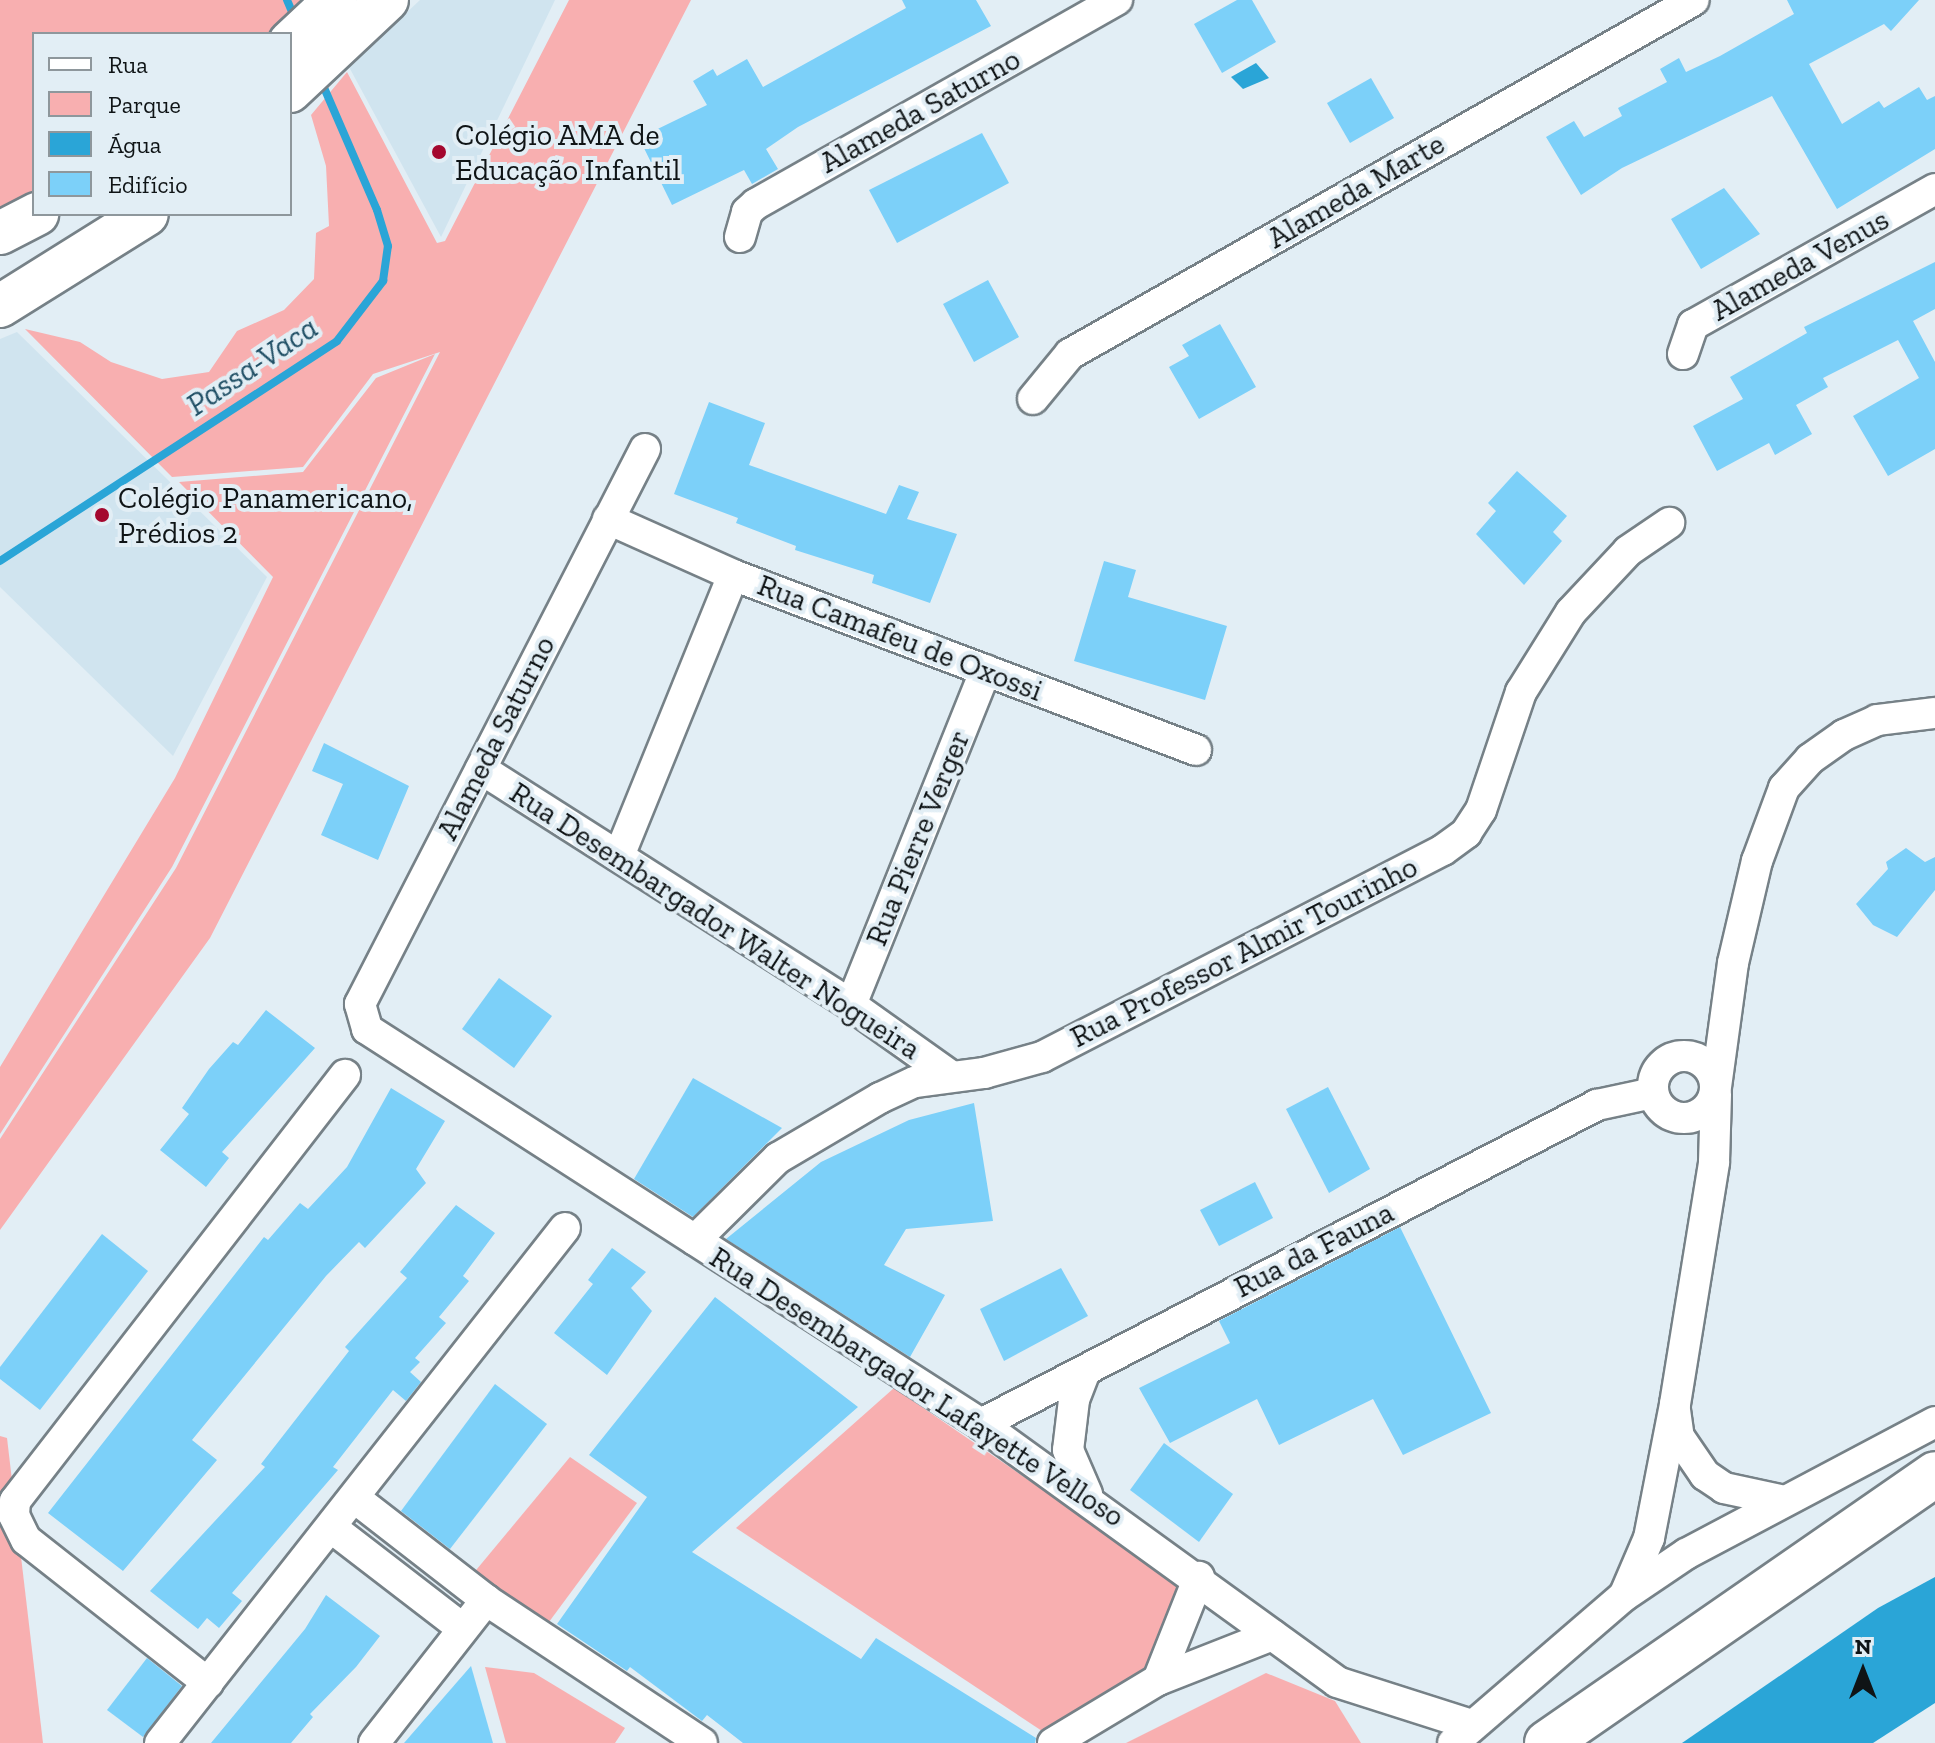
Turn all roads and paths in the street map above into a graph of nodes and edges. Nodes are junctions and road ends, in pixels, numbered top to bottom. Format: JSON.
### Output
{"nodes":[{"id":1,"x":335,"y":0,"type":"edge"},
{"id":2,"x":1117,"y":0,"type":"edge"},
{"id":3,"x":1694,"y":0,"type":"edge"},
{"id":4,"x":382,"y":4,"type":"edge"},
{"id":5,"x":292,"y":40,"type":"edge"},
{"id":6,"x":292,"y":89,"type":"edge"},
{"id":7,"x":1935,"y":189,"type":"edge"},
{"id":8,"x":33,"y":216,"type":"edge"},
{"id":9,"x":144,"y":216,"type":"edge"},
{"id":10,"x":0,"y":233,"type":"edge"},
{"id":11,"x":740,"y":237,"type":"dead end"},
{"id":12,"x":0,"y":306,"type":"edge"},
{"id":13,"x":1683,"y":354,"type":"dead end"},
{"id":14,"x":1033,"y":399,"type":"dead end"},
{"id":15,"x":645,"y":449,"type":"dead end"},
{"id":16,"x":608,"y":519,"type":"junction"},
{"id":17,"x":1669,"y":523,"type":"dead end"},
{"id":18,"x":733,"y":575,"type":"junction"},
{"id":19,"x":986,"y":670,"type":"junction"},
{"id":20,"x":1935,"y":713,"type":"edge"},
{"id":21,"x":1196,"y":750,"type":"dead end"},
{"id":22,"x":481,"y":769,"type":"junction"},
{"id":23,"x":619,"y":856,"type":"junction"},
{"id":24,"x":851,"y":1005,"type":"junction"},
{"id":25,"x":367,"y":1029,"type":"joint"},
{"id":26,"x":948,"y":1074,"type":"junction"},
{"id":27,"x":345,"y":1075,"type":"dead end"},
{"id":28,"x":1716,"y":1091,"type":"junction"},
{"id":29,"x":1653,"y":1093,"type":"junction"},
{"id":30,"x":1672,"y":1117,"type":"junction"},
{"id":31,"x":1705,"y":1197,"type":"junction"},
{"id":32,"x":565,"y":1228,"type":"dead end"},
{"id":33,"x":695,"y":1240,"type":"junction"},
{"id":34,"x":1085,"y":1371,"type":"junction"},
{"id":35,"x":1675,"y":1404,"type":"junction"},
{"id":36,"x":1935,"y":1422,"type":"edge"},
{"id":37,"x":981,"y":1424,"type":"junction"},
{"id":38,"x":1935,"y":1474,"type":"edge"},
{"id":39,"x":356,"y":1499,"type":"junction"},
{"id":40,"x":1090,"y":1499,"type":"junction"},
{"id":41,"x":1780,"y":1500,"type":"junction"},
{"id":42,"x":332,"y":1528,"type":"junction"},
{"id":43,"x":1199,"y":1577,"type":"junction"},
{"id":44,"x":1624,"y":1596,"type":"junction"},
{"id":45,"x":486,"y":1600,"type":"junction"},
{"id":46,"x":463,"y":1629,"type":"junction"},
{"id":47,"x":1272,"y":1635,"type":"junction"},
{"id":48,"x":1158,"y":1680,"type":"junction"},
{"id":49,"x":208,"y":1683,"type":"junction"},
{"id":50,"x":1463,"y":1734,"type":"edge"},
{"id":51,"x":160,"y":1743,"type":"edge"},
{"id":52,"x":374,"y":1743,"type":"edge"},
{"id":53,"x":702,"y":1743,"type":"edge"},
{"id":54,"x":1053,"y":1743,"type":"edge"},
{"id":55,"x":1547,"y":1743,"type":"edge"}],
"edges":[{"from":1,"to":5,"type":"main road"},
{"from":2,"to":11,"type":"street","name":"Alameda Saturno"},
{"from":3,"to":14,"type":"street","name":"Alameda Marte"},
{"from":4,"to":6,"type":"main road"},
{"from":7,"to":13,"type":"street","name":"Alameda Venus"},
{"from":8,"to":10,"type":"main road"},
{"from":9,"to":12,"type":"main road"},
{"from":15,"to":16,"type":"street","name":"Alameda Saturno"},
{"from":16,"to":18,"type":"street","name":"Rua Camafeu de Oxossi"},
{"from":16,"to":22,"type":"street","name":"Alameda Saturno"},
{"from":17,"to":26,"type":"street","name":"Rua Professor Almir Tourinho"},
{"from":18,"to":19,"type":"street","name":"Rua Camafeu de Oxossi"},
{"from":18,"to":23,"type":"street"},
{"from":19,"to":21,"type":"street","name":"Rua Camafeu de Oxossi"},
{"from":19,"to":24,"type":"street","name":"Rua Pierre Verger"},
{"from":20,"to":28,"type":"street"},
{"from":22,"to":23,"type":"street","name":"Rua Desembargador Walter Nogueira"},
{"from":22,"to":25,"type":"street","name":"Alameda Saturno"},
{"from":23,"to":24,"type":"street","name":"Rua Desembargador Walter Nogueira"},
{"from":24,"to":26,"type":"street","name":"Rua Desembargador Walter Nogueira"},
{"from":25,"to":33,"type":"street","name":"Rua Desembargador Lafayette Velloso"},
{"from":26,"to":33,"type":"street","name":"Rua Professor Almir Tourinho"},
{"from":27,"to":49,"type":"street"},
{"from":28,"to":29,"type":"street"},
{"from":28,"to":30,"type":"street"},
{"from":28,"to":31,"type":"street"},
{"from":29,"to":30,"type":"street"},
{"from":29,"to":34,"type":"street","name":"Rua da Fauna"},
{"from":30,"to":31,"type":"street"},
{"from":31,"to":35,"type":"street"},
{"from":32,"to":39,"type":"street"},
{"from":33,"to":37,"type":"street","name":"Rua Desembargador Lafayette Velloso"},
{"from":34,"to":37,"type":"street","name":"Rua da Fauna"},
{"from":34,"to":40,"type":"street"},
{"from":35,"to":41,"type":"street"},
{"from":35,"to":44,"type":"street"},
{"from":36,"to":41,"type":"street"},
{"from":37,"to":40,"type":"street","name":"Rua Desembargador Lafayette Velloso"},
{"from":38,"to":55,"type":"main road"},
{"from":39,"to":42,"type":"street"},
{"from":39,"to":45,"type":"street"},
{"from":40,"to":43,"type":"street","name":"Rua Desembargador Lafayette Velloso"},
{"from":41,"to":44,"type":"street"},
{"from":42,"to":46,"type":"street"},
{"from":42,"to":49,"type":"street"},
{"from":43,"to":47,"type":"street","name":"Rua Desembargador Lafayette Velloso"},
{"from":43,"to":48,"type":"street"},
{"from":44,"to":50,"type":"street"},
{"from":45,"to":46,"type":"street"},
{"from":45,"to":53,"type":"street"},
{"from":46,"to":52,"type":"street"},
{"from":47,"to":48,"type":"street"},
{"from":47,"to":50,"type":"street","name":"Rua Desembargador Lafayette Velloso"},
{"from":48,"to":54,"type":"street"},
{"from":49,"to":51,"type":"street"}]}
